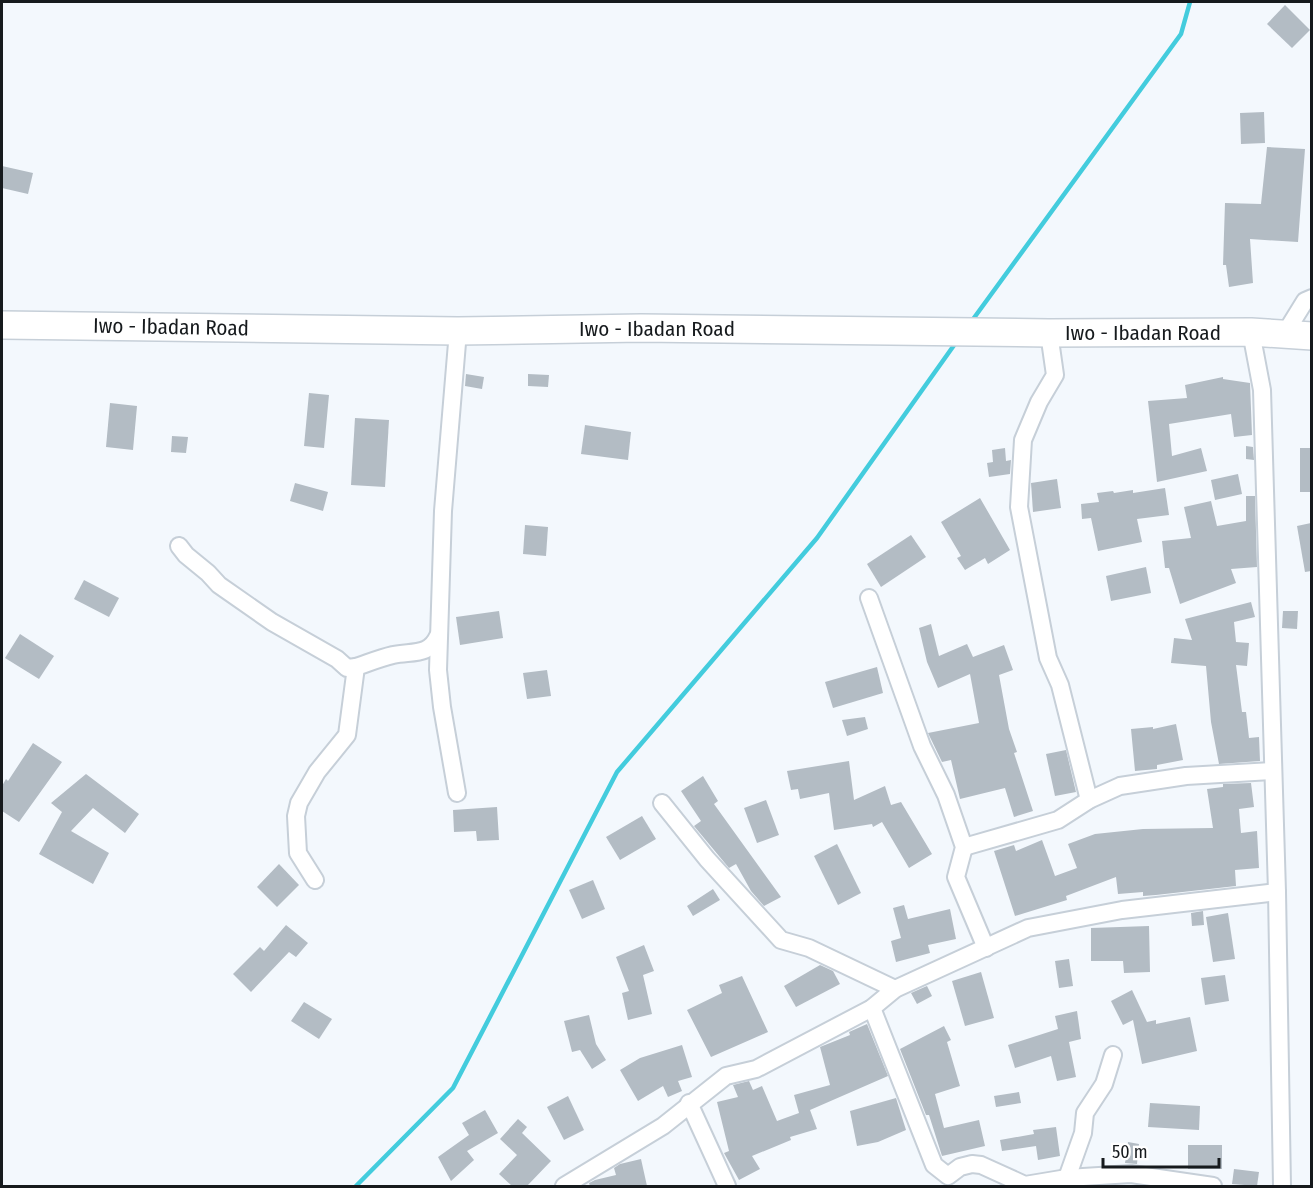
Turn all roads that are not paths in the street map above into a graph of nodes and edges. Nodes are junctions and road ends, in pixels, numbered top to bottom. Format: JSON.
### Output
{"nodes":[{"id":1,"x":1311,"y":298,"type":"edge"},
{"id":2,"x":2,"y":325,"type":"edge"},
{"id":3,"x":458,"y":331,"type":"junction"},
{"id":4,"x":1251,"y":332,"type":"junction"},
{"id":5,"x":1049,"y":333,"type":"junction"},
{"id":6,"x":1284,"y":335,"type":"junction"},
{"id":7,"x":1311,"y":336,"type":"edge"},
{"id":8,"x":179,"y":546,"type":"dead end"},
{"id":9,"x":869,"y":598,"type":"dead end"},
{"id":10,"x":438,"y":636,"type":"junction"},
{"id":11,"x":356,"y":667,"type":"junction"},
{"id":12,"x":1272,"y":771,"type":"junction"},
{"id":13,"x":457,"y":793,"type":"dead end"},
{"id":14,"x":1089,"y":800,"type":"junction"},
{"id":15,"x":662,"y":803,"type":"dead end"},
{"id":16,"x":964,"y":847,"type":"junction"},
{"id":17,"x":315,"y":880,"type":"dead end"},
{"id":18,"x":1277,"y":892,"type":"junction"},
{"id":19,"x":986,"y":948,"type":"junction"},
{"id":20,"x":895,"y":989,"type":"junction"},
{"id":21,"x":872,"y":1008,"type":"junction"},
{"id":22,"x":1113,"y":1055,"type":"dead end"},
{"id":23,"x":688,"y":1104,"type":"junction"},
{"id":24,"x":1067,"y":1178,"type":"junction"},
{"id":25,"x":943,"y":1181,"type":"edge"},
{"id":26,"x":564,"y":1186,"type":"edge"},
{"id":27,"x":727,"y":1186,"type":"edge"},
{"id":28,"x":1213,"y":1186,"type":"edge"},
{"id":29,"x":1282,"y":1186,"type":"edge"}],
"edges":[{"from":1,"to":6,"type":"street"},
{"from":2,"to":3,"type":"main road","name":"Iwo - Ibadan Road"},
{"from":3,"to":5,"type":"main road","name":"Iwo - Ibadan Road"},
{"from":3,"to":10,"type":"street"},
{"from":4,"to":5,"type":"main road","name":"Iwo - Ibadan Road"},
{"from":4,"to":6,"type":"main road","name":"Iwo - Ibadan Road"},
{"from":4,"to":12,"type":"street"},
{"from":5,"to":14,"type":"street"},
{"from":6,"to":7,"type":"main road","name":"Iwo - Ibadan Road"},
{"from":8,"to":11,"type":"street"},
{"from":9,"to":16,"type":"street"},
{"from":10,"to":11,"type":"street"},
{"from":10,"to":13,"type":"street"},
{"from":11,"to":17,"type":"street"},
{"from":12,"to":14,"type":"street"},
{"from":12,"to":18,"type":"street"},
{"from":14,"to":16,"type":"street"},
{"from":15,"to":20,"type":"street"},
{"from":16,"to":19,"type":"street"},
{"from":18,"to":19,"type":"street"},
{"from":18,"to":29,"type":"street"},
{"from":19,"to":20,"type":"street"},
{"from":20,"to":21,"type":"street"},
{"from":21,"to":23,"type":"street"},
{"from":21,"to":25,"type":"street"},
{"from":22,"to":24,"type":"street"},
{"from":23,"to":26,"type":"street"},
{"from":23,"to":27,"type":"street"},
{"from":24,"to":25,"type":"street"},
{"from":24,"to":28,"type":"street"}]}
